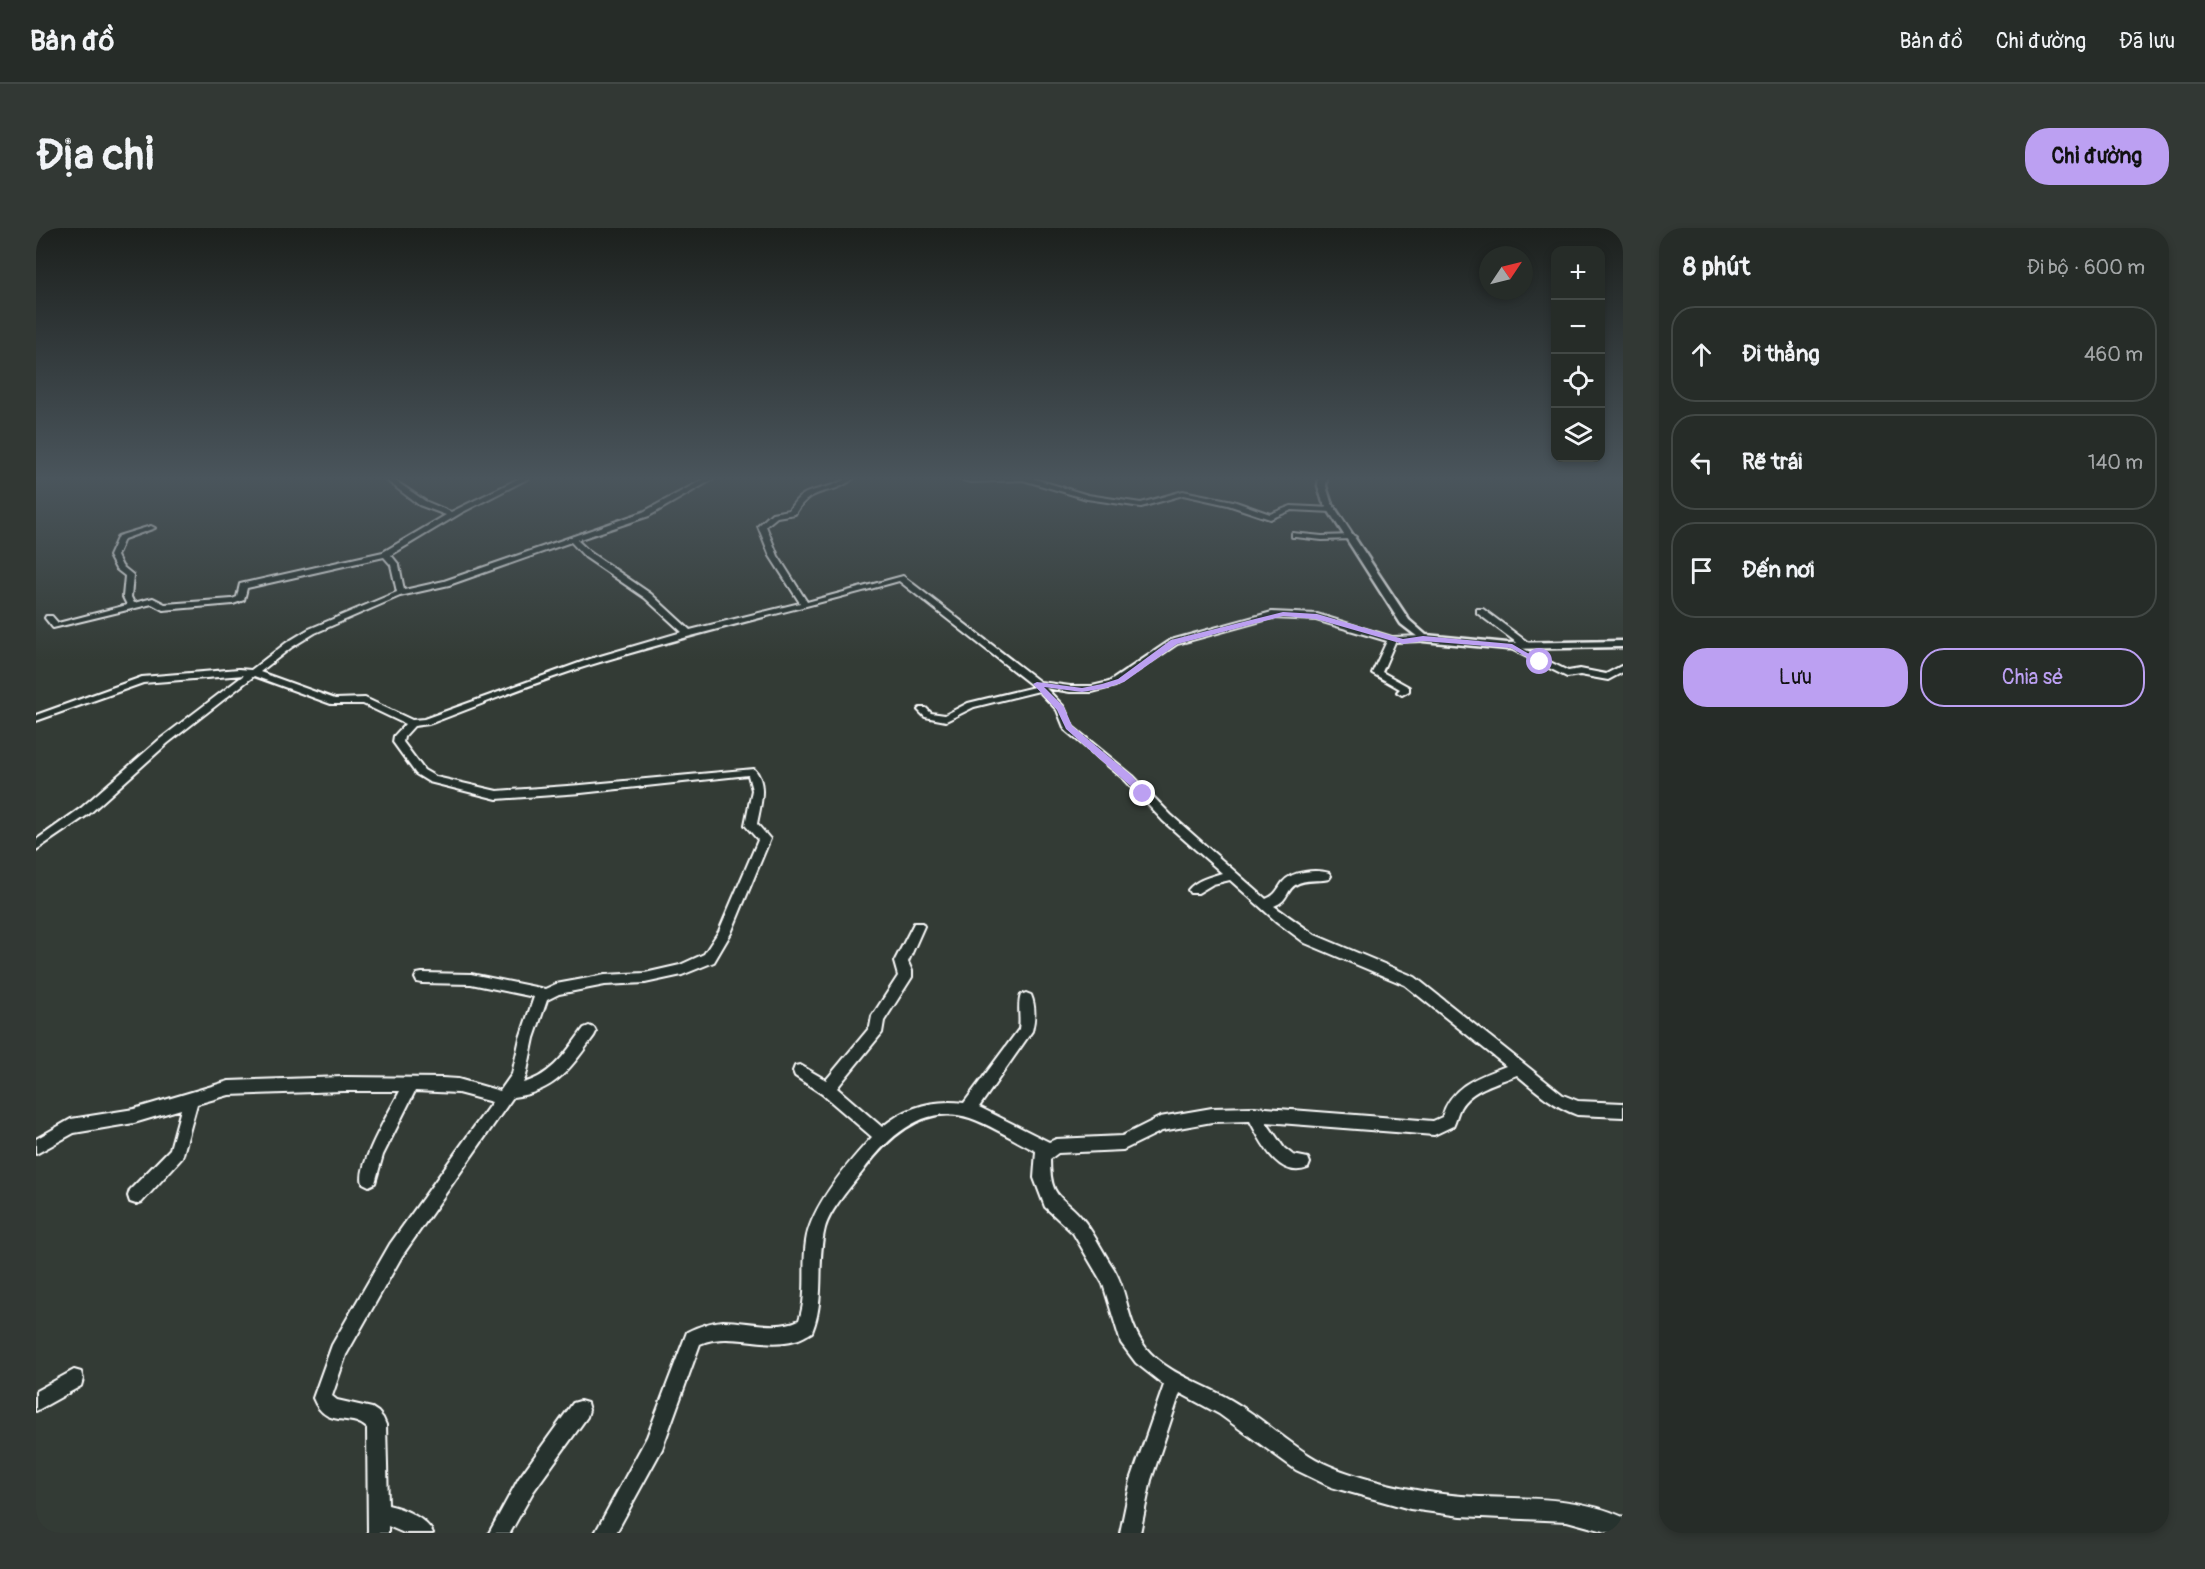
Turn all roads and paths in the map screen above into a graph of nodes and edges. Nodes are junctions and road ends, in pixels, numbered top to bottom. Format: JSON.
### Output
{"nodes":[{"id":1,"x":123,"y":538,"type":"edge"},
{"id":2,"x":413,"y":538,"type":"edge"},
{"id":3,"x":579,"y":538,"type":"edge"},
{"id":4,"x":766,"y":538,"type":"edge"},
{"id":5,"x":1353,"y":538,"type":"edge"},
{"id":6,"x":573,"y":540,"type":"junction"},
{"id":7,"x":386,"y":554,"type":"junction"},
{"id":8,"x":401,"y":593,"type":"junction"},
{"id":9,"x":805,"y":605,"type":"junction"},
{"id":10,"x":132,"y":607,"type":"junction"},
{"id":11,"x":1480,"y":611,"type":"dead end"},
{"id":12,"x":49,"y":618,"type":"dead end"},
{"id":13,"x":688,"y":633,"type":"junction"},
{"id":14,"x":1423,"y":639,"type":"junction"},
{"id":15,"x":1392,"y":640,"type":"junction"},
{"id":16,"x":1623,"y":644,"type":"edge"},
{"id":17,"x":1512,"y":646,"type":"junction"},
{"id":18,"x":1527,"y":646,"type":"junction"},
{"id":19,"x":1621,"y":669,"type":"dead end"},
{"id":20,"x":253,"y":673,"type":"junction"},
{"id":21,"x":1039,"y":686,"type":"junction"},
{"id":22,"x":1402,"y":692,"type":"dead end"},
{"id":23,"x":923,"y":710,"type":"dead end"},
{"id":24,"x":36,"y":718,"type":"edge"},
{"id":25,"x":411,"y":723,"type":"junction"},
{"id":26,"x":36,"y":846,"type":"edge"},
{"id":27,"x":1233,"y":875,"type":"junction"},
{"id":28,"x":1325,"y":876,"type":"dead end"},
{"id":29,"x":1194,"y":890,"type":"dead end"},
{"id":30,"x":1264,"y":905,"type":"junction"},
{"id":31,"x":918,"y":926,"type":"dead end"},
{"id":32,"x":422,"y":978,"type":"dead end"},
{"id":33,"x":544,"y":994,"type":"junction"},
{"id":34,"x":1026,"y":999,"type":"dead end"},
{"id":35,"x":589,"y":1032,"type":"dead end"},
{"id":36,"x":1516,"y":1069,"type":"junction"},
{"id":37,"x":800,"y":1071,"type":"dead end"},
{"id":38,"x":410,"y":1087,"type":"junction"},
{"id":39,"x":827,"y":1089,"type":"junction"},
{"id":40,"x":506,"y":1094,"type":"junction"},
{"id":41,"x":191,"y":1098,"type":"junction"},
{"id":42,"x":968,"y":1110,"type":"junction"},
{"id":43,"x":1623,"y":1110,"type":"edge"},
{"id":44,"x":1254,"y":1114,"type":"junction"},
{"id":45,"x":881,"y":1135,"type":"junction"},
{"id":46,"x":36,"y":1147,"type":"edge"},
{"id":47,"x":1047,"y":1149,"type":"junction"},
{"id":48,"x":1302,"y":1163,"type":"dead end"},
{"id":49,"x":369,"y":1178,"type":"dead end"},
{"id":50,"x":136,"y":1196,"type":"dead end"},
{"id":51,"x":74,"y":1379,"type":"dead end"},
{"id":52,"x":1175,"y":1381,"type":"junction"},
{"id":53,"x":36,"y":1402,"type":"edge"},
{"id":54,"x":580,"y":1410,"type":"dead end"},
{"id":55,"x":379,"y":1523,"type":"edge"},
{"id":56,"x":1623,"y":1528,"type":"edge"},
{"id":57,"x":423,"y":1533,"type":"edge"},
{"id":58,"x":499,"y":1533,"type":"edge"},
{"id":59,"x":605,"y":1533,"type":"edge"},
{"id":60,"x":1130,"y":1533,"type":"edge"}],
"edges":[{"from":1,"to":10,"type":"street"},
{"from":2,"to":7,"type":"street"},
{"from":3,"to":6,"type":"street"},
{"from":4,"to":9,"type":"street"},
{"from":5,"to":14,"type":"street"},
{"from":6,"to":8,"type":"street"},
{"from":6,"to":13,"type":"street"},
{"from":7,"to":8,"type":"street"},
{"from":7,"to":10,"type":"street"},
{"from":8,"to":20,"type":"street"},
{"from":9,"to":13,"type":"street"},
{"from":9,"to":21,"type":"street"},
{"from":10,"to":12,"type":"street"},
{"from":11,"to":18,"type":"street"},
{"from":13,"to":25,"type":"street"},
{"from":14,"to":15,"type":"street"},
{"from":14,"to":17,"type":"street"},
{"from":15,"to":21,"type":"street"},
{"from":15,"to":22,"type":"street"},
{"from":16,"to":18,"type":"street"},
{"from":17,"to":18,"type":"street"},
{"from":17,"to":19,"type":"street"},
{"from":20,"to":24,"type":"street"},
{"from":20,"to":25,"type":"street"},
{"from":20,"to":26,"type":"street"},
{"from":21,"to":23,"type":"street"},
{"from":21,"to":27,"type":"street"},
{"from":25,"to":33,"type":"street"},
{"from":27,"to":29,"type":"street"},
{"from":27,"to":30,"type":"street"},
{"from":28,"to":30,"type":"street"},
{"from":30,"to":36,"type":"street"},
{"from":31,"to":39,"type":"street"},
{"from":32,"to":33,"type":"street"},
{"from":33,"to":40,"type":"street"},
{"from":34,"to":42,"type":"street"},
{"from":35,"to":40,"type":"street"},
{"from":36,"to":43,"type":"street"},
{"from":36,"to":44,"type":"street"},
{"from":37,"to":39,"type":"street"},
{"from":38,"to":40,"type":"street"},
{"from":38,"to":41,"type":"street"},
{"from":38,"to":49,"type":"street"},
{"from":39,"to":45,"type":"street"},
{"from":40,"to":55,"type":"street"},
{"from":41,"to":46,"type":"street"},
{"from":41,"to":50,"type":"street"},
{"from":42,"to":45,"type":"street"},
{"from":42,"to":47,"type":"street"},
{"from":44,"to":47,"type":"street"},
{"from":44,"to":48,"type":"street"},
{"from":45,"to":59,"type":"street"},
{"from":47,"to":52,"type":"street"},
{"from":51,"to":53,"type":"street"},
{"from":52,"to":56,"type":"street"},
{"from":52,"to":60,"type":"street"},
{"from":54,"to":58,"type":"street"},
{"from":55,"to":57,"type":"street"}]}
